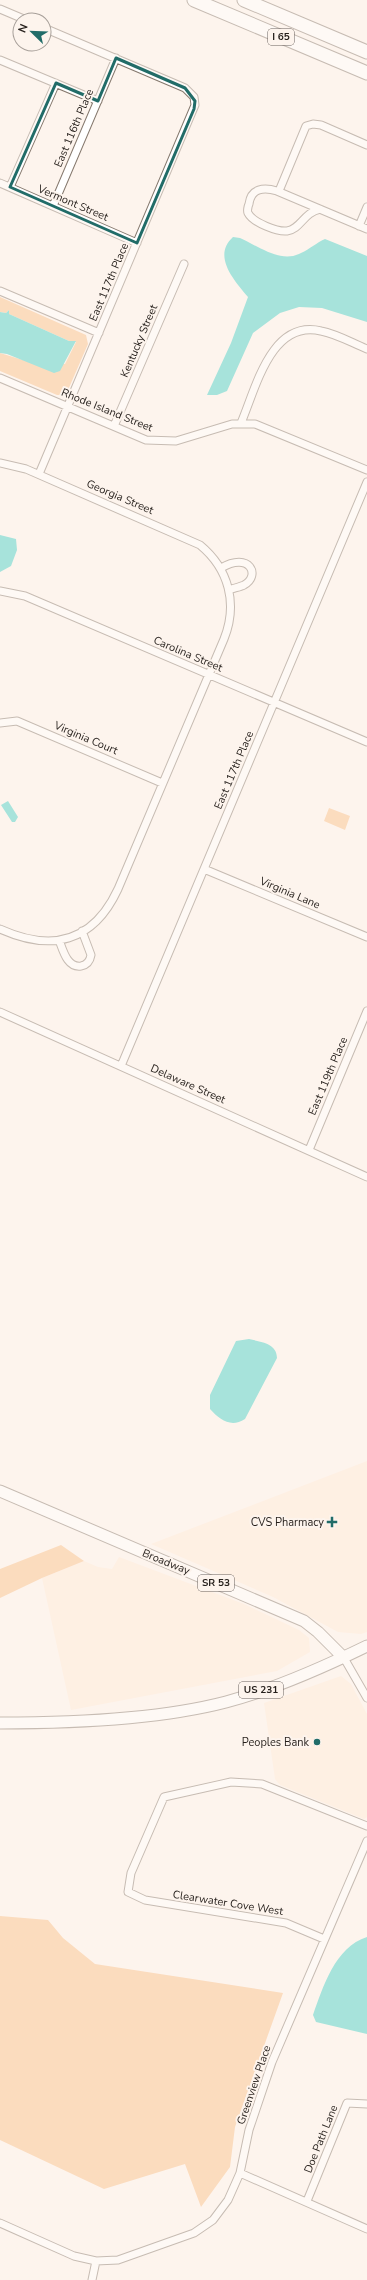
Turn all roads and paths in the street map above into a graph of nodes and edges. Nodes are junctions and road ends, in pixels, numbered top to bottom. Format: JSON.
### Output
{"nodes":[{"id":1,"x":194,"y":0,"type":"edge"},
{"id":2,"x":244,"y":0,"type":"edge"},
{"id":3,"x":0,"y":9,"type":"edge"},
{"id":4,"x":12,"y":14,"type":"edge"},
{"id":5,"x":52,"y":31,"type":"edge"},
{"id":6,"x":367,"y":52,"type":"edge"},
{"id":7,"x":116,"y":58,"type":"junction"},
{"id":8,"x":0,"y":60,"type":"edge"},
{"id":9,"x":367,"y":73,"type":"edge"},
{"id":10,"x":56,"y":83,"type":"junction"},
{"id":11,"x":98,"y":101,"type":"junction"},
{"id":12,"x":367,"y":145,"type":"edge"},
{"id":13,"x":0,"y":183,"type":"edge"},
{"id":14,"x":10,"y":188,"type":"junction"},
{"id":15,"x":279,"y":191,"type":"junction"},
{"id":16,"x":53,"y":206,"type":"junction"},
{"id":17,"x":367,"y":207,"type":"edge"},
{"id":18,"x":320,"y":209,"type":"junction"},
{"id":19,"x":359,"y":226,"type":"junction"},
{"id":20,"x":367,"y":229,"type":"edge"},
{"id":21,"x":137,"y":243,"type":"junction"},
{"id":22,"x":184,"y":264,"type":"dead end"},
{"id":23,"x":0,"y":291,"type":"edge"},
{"id":24,"x":99,"y":333,"type":"junction"},
{"id":25,"x":367,"y":348,"type":"edge"},
{"id":26,"x":0,"y":378,"type":"edge"},
{"id":27,"x":68,"y":406,"type":"junction"},
{"id":28,"x":241,"y":423,"type":"junction"},
{"id":29,"x":114,"y":426,"type":"junction"},
{"id":30,"x":0,"y":463,"type":"edge"},
{"id":31,"x":367,"y":470,"type":"edge"},
{"id":32,"x":38,"y":474,"type":"junction"},
{"id":33,"x":367,"y":482,"type":"edge"},
{"id":34,"x":221,"y":568,"type":"junction"},
{"id":35,"x":229,"y":590,"type":"junction"},
{"id":36,"x":0,"y":591,"type":"edge"},
{"id":37,"x":209,"y":675,"type":"junction"},
{"id":38,"x":274,"y":703,"type":"junction"},
{"id":39,"x":0,"y":723,"type":"edge"},
{"id":40,"x":367,"y":742,"type":"edge"},
{"id":41,"x":162,"y":783,"type":"junction"},
{"id":42,"x":204,"y":869,"type":"junction"},
{"id":43,"x":0,"y":929,"type":"edge"},
{"id":44,"x":82,"y":931,"type":"junction"},
{"id":45,"x":367,"y":937,"type":"edge"},
{"id":46,"x":59,"y":940,"type":"junction"},
{"id":47,"x":367,"y":1011,"type":"edge"},
{"id":48,"x":0,"y":1012,"type":"edge"},
{"id":49,"x":121,"y":1066,"type":"junction"},
{"id":50,"x":309,"y":1150,"type":"junction"},
{"id":51,"x":367,"y":1177,"type":"edge"},
{"id":52,"x":0,"y":1491,"type":"edge"},
{"id":53,"x":367,"y":1646,"type":"edge"},
{"id":54,"x":344,"y":1658,"type":"junction"},
{"id":55,"x":367,"y":1698,"type":"edge"},
{"id":56,"x":0,"y":1723,"type":"edge"},
{"id":57,"x":367,"y":1826,"type":"edge"},
{"id":58,"x":367,"y":1840,"type":"edge"},
{"id":59,"x":324,"y":1939,"type":"junction"},
{"id":60,"x":367,"y":2104,"type":"edge"},
{"id":61,"x":240,"y":2173,"type":"junction"},
{"id":62,"x":307,"y":2202,"type":"junction"},
{"id":63,"x":0,"y":2223,"type":"edge"},
{"id":64,"x":367,"y":2229,"type":"edge"},
{"id":65,"x":96,"y":2261,"type":"junction"},
{"id":66,"x":92,"y":2280,"type":"edge"}],
"edges":[{"from":1,"to":9,"type":"highway","number":"I 65"},
{"from":2,"to":6,"type":"highway","number":"I 65"},
{"from":3,"to":4,"type":"street"},
{"from":5,"to":7,"type":"street"},
{"from":7,"to":11,"type":"street","name":"East 116th Place"},
{"from":7,"to":21,"type":"street","name":"East 117th Place"},
{"from":8,"to":10,"type":"street"},
{"from":10,"to":11,"type":"street"},
{"from":10,"to":14,"type":"street"},
{"from":11,"to":16,"type":"street","name":"East 116th Place"},
{"from":12,"to":15,"type":"street"},
{"from":13,"to":14,"type":"street","name":"Vermont Street"},
{"from":14,"to":16,"type":"street","name":"Vermont Street"},
{"from":15,"to":18,"type":"street"},
{"from":15,"to":18,"type":"street"},
{"from":16,"to":21,"type":"street","name":"Vermont Street"},
{"from":17,"to":19,"type":"street"},
{"from":18,"to":19,"type":"street"},
{"from":19,"to":20,"type":"street"},
{"from":21,"to":24,"type":"street","name":"East 117th Place"},
{"from":22,"to":29,"type":"street","name":"Kentucky Street"},
{"from":23,"to":24,"type":"street"},
{"from":24,"to":27,"type":"street","name":"East 117th Place"},
{"from":25,"to":28,"type":"street"},
{"from":26,"to":27,"type":"street","name":"Rhode Island Street"},
{"from":27,"to":29,"type":"street","name":"Rhode Island Street"},
{"from":27,"to":32,"type":"street","name":"East 117th Place"},
{"from":28,"to":29,"type":"street","name":"Rhode Island Street"},
{"from":28,"to":31,"type":"street","name":"Rhode Island Street"},
{"from":30,"to":32,"type":"street","name":"Georgia Street"},
{"from":32,"to":34,"type":"street","name":"Georgia Street"},
{"from":33,"to":38,"type":"street","name":"East 117th Place"},
{"from":34,"to":35,"type":"street","name":"Georgia Street"},
{"from":34,"to":35,"type":"street"},
{"from":35,"to":37,"type":"street","name":"Georgia Street"},
{"from":36,"to":37,"type":"street","name":"Carolina Street"},
{"from":37,"to":38,"type":"street","name":"Carolina Street"},
{"from":37,"to":41,"type":"street"},
{"from":38,"to":40,"type":"street","name":"Carolina Street"},
{"from":38,"to":42,"type":"street","name":"East 117th Place"},
{"from":39,"to":41,"type":"street","name":"Virginia Court"},
{"from":41,"to":44,"type":"street"},
{"from":42,"to":45,"type":"street","name":"Virginia Lane"},
{"from":42,"to":49,"type":"street","name":"East 117th Place"},
{"from":43,"to":46,"type":"street"},
{"from":44,"to":46,"type":"street"},
{"from":44,"to":46,"type":"street"},
{"from":47,"to":50,"type":"street","name":"East 119th Place"},
{"from":48,"to":49,"type":"street","name":"Delaware Street"},
{"from":49,"to":50,"type":"street","name":"Delaware Street"},
{"from":50,"to":51,"type":"street","name":"Delaware Street"},
{"from":52,"to":54,"type":"main road","name":"Broadway","number":"SR 53"},
{"from":53,"to":54,"type":"main road","number":"US 231"},
{"from":54,"to":55,"type":"street"},
{"from":54,"to":56,"type":"main road","number":"US 231"},
{"from":57,"to":59,"type":"street","name":"Clearwater Cove West"},
{"from":58,"to":59,"type":"street","name":"Greenview Place"},
{"from":59,"to":61,"type":"street","name":"Greenview Place"},
{"from":60,"to":62,"type":"street","name":"Doe Path Lane"},
{"from":61,"to":62,"type":"street"},
{"from":61,"to":65,"type":"street","name":"Greenview Place"},
{"from":62,"to":64,"type":"street"},
{"from":63,"to":65,"type":"street","name":"Greenview Place"},
{"from":65,"to":66,"type":"street"}]}
